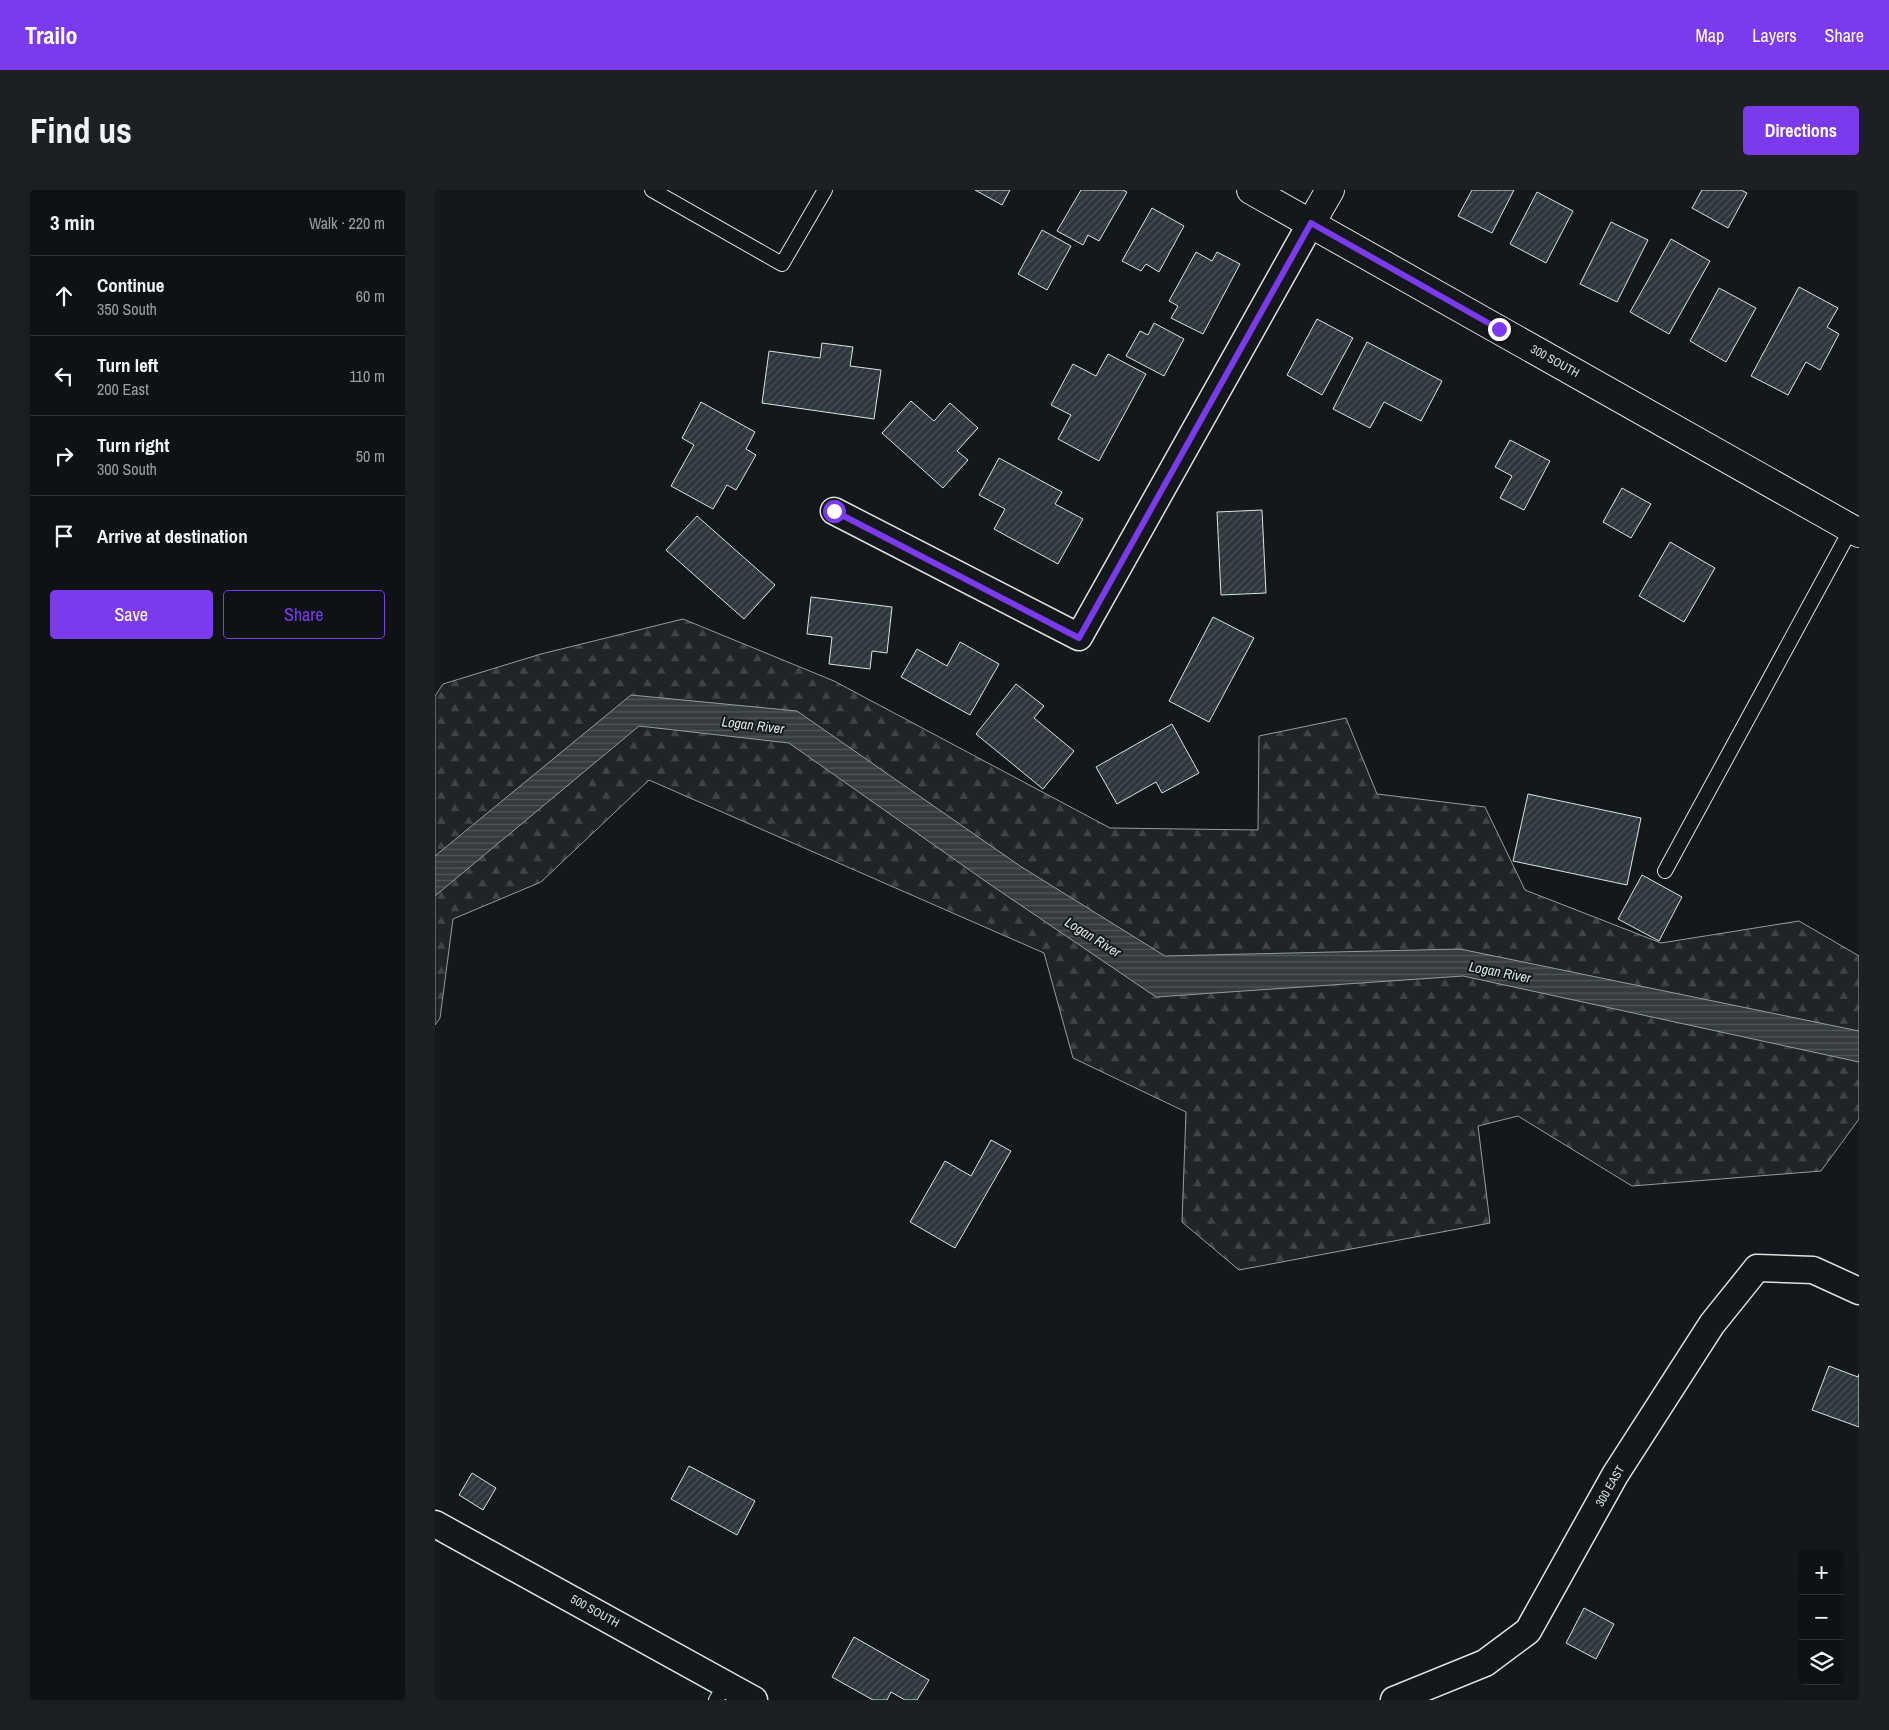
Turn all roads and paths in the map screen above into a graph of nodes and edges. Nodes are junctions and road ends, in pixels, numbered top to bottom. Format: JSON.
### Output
{"nodes":[{"id":1,"x":652,"y":190,"type":"edge"},
{"id":2,"x":825,"y":190,"type":"edge"},
{"id":3,"x":1251,"y":190,"type":"edge"},
{"id":4,"x":1330,"y":190,"type":"edge"},
{"id":5,"x":1311,"y":223,"type":"junction"},
{"id":6,"x":834,"y":511,"type":"dead end"},
{"id":7,"x":1855,"y":531,"type":"edge"},
{"id":8,"x":1665,"y":871,"type":"dead end"},
{"id":9,"x":1859,"y":1291,"type":"edge"},
{"id":10,"x":435,"y":1524,"type":"edge"},
{"id":11,"x":721,"y":1692,"type":"edge"},
{"id":12,"x":754,"y":1700,"type":"edge"},
{"id":13,"x":1394,"y":1700,"type":"edge"}],
"edges":[{"from":1,"to":2,"type":"lane"},
{"from":3,"to":5,"type":"street","name":"300 SOUTH"},
{"from":4,"to":5,"type":"street"},
{"from":5,"to":6,"type":"street"},
{"from":5,"to":7,"type":"street","name":"300 SOUTH"},
{"from":7,"to":8,"type":"lane"},
{"from":9,"to":13,"type":"street","name":"300 EAST"},
{"from":10,"to":11,"type":"street","name":"500 SOUTH"},
{"from":11,"to":12,"type":"street","name":"500 SOUTH"}]}
